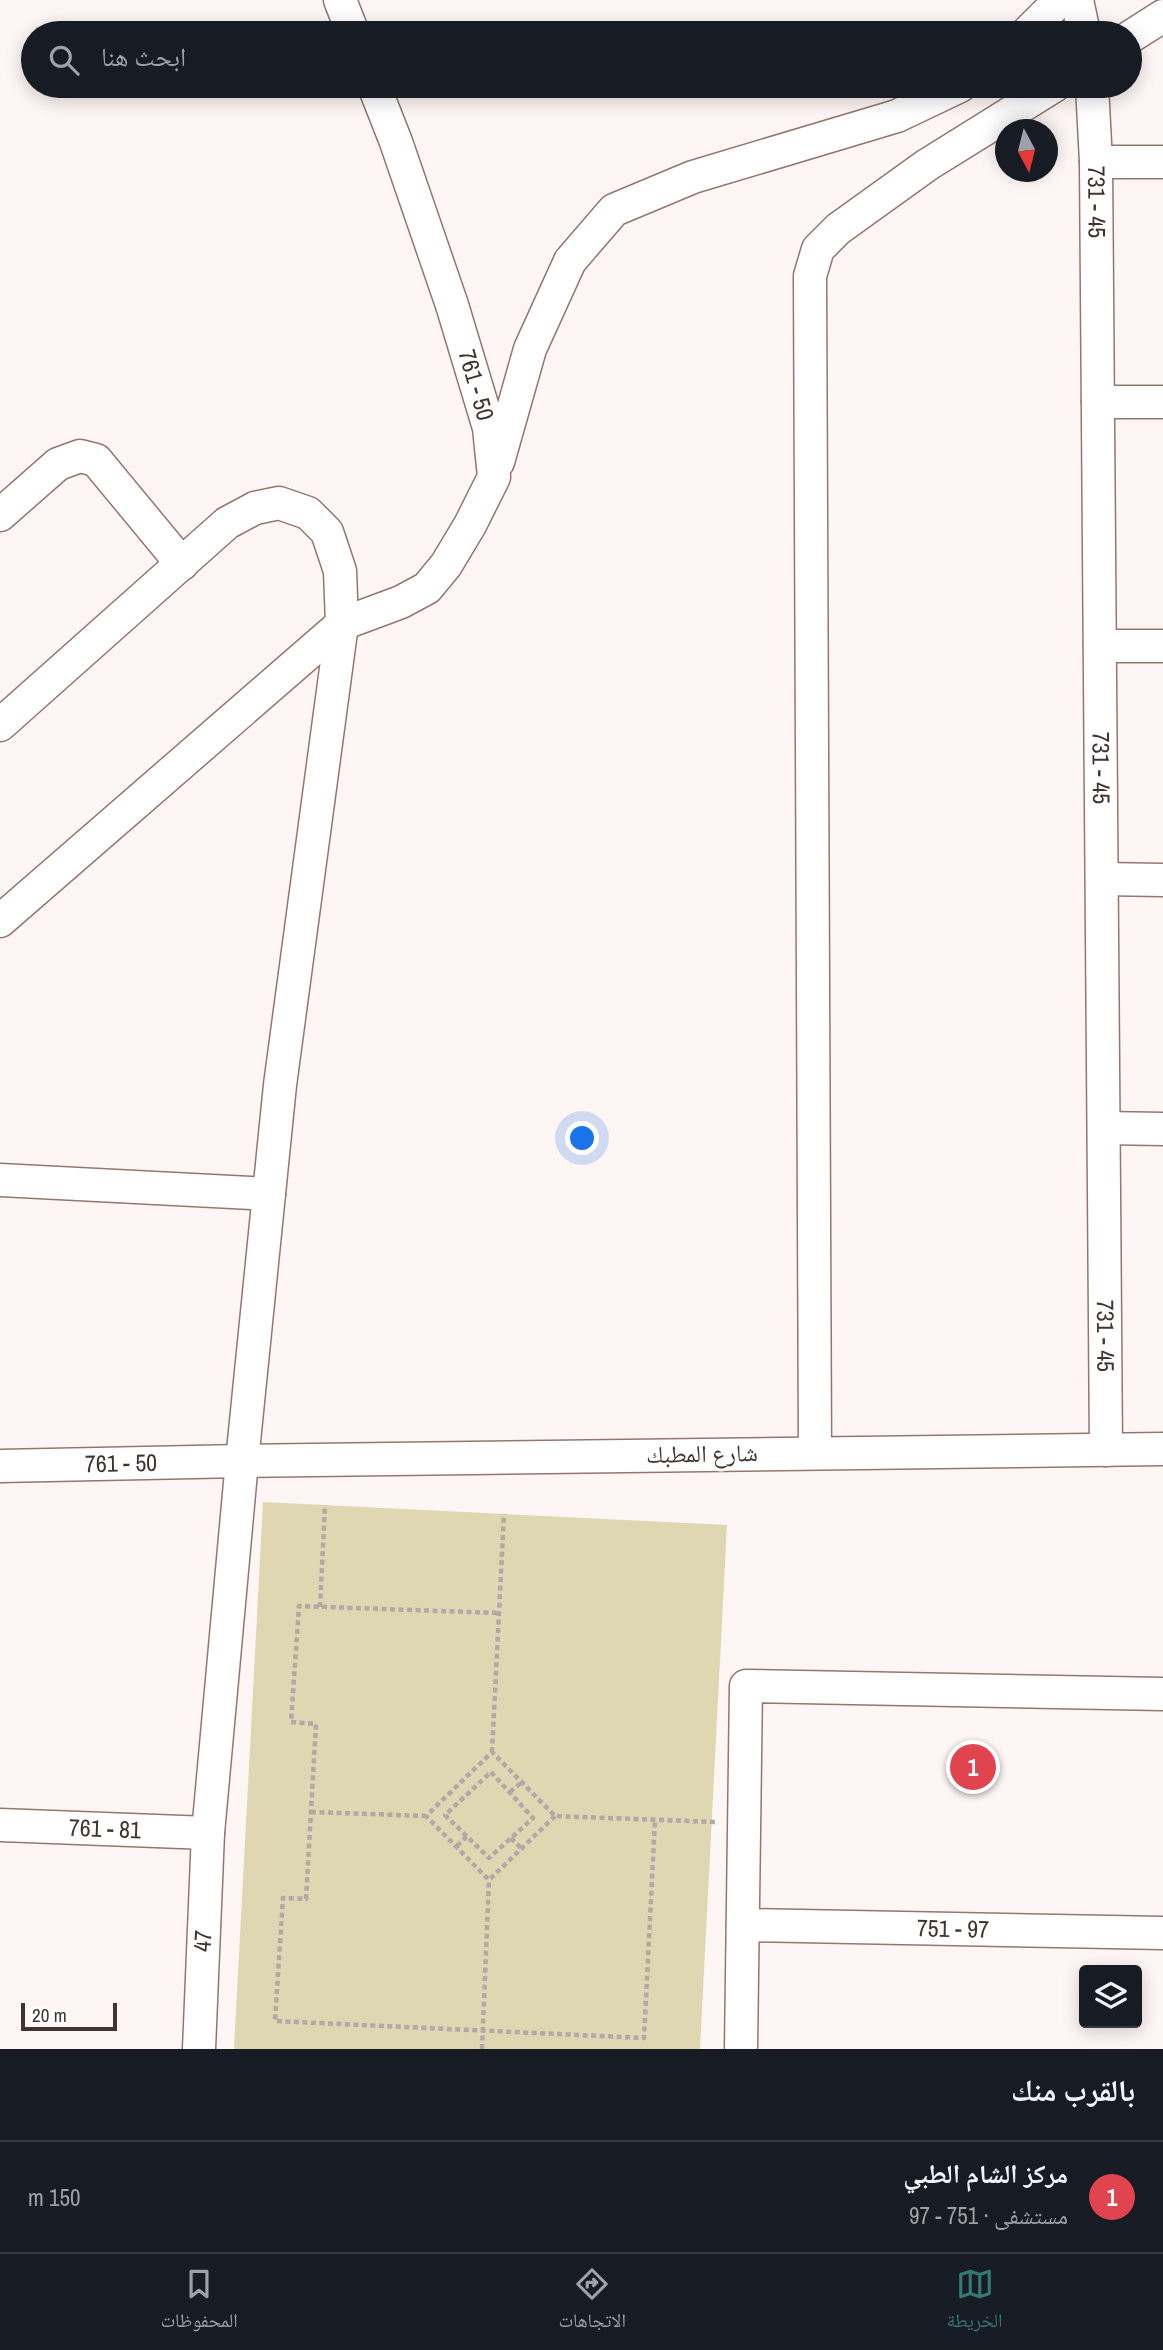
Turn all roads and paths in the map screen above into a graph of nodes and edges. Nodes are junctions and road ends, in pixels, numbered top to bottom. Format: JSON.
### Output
{"nodes":[{"id":1,"x":340,"y":0,"type":"edge"},
{"id":2,"x":1060,"y":0,"type":"edge"},
{"id":3,"x":1077,"y":0,"type":"edge"},
{"id":4,"x":1163,"y":16,"type":"edge"},
{"id":5,"x":348,"y":21,"type":"edge"},
{"id":6,"x":1039,"y":21,"type":"edge"},
{"id":7,"x":1081,"y":21,"type":"edge"},
{"id":8,"x":1142,"y":29,"type":"edge"},
{"id":9,"x":379,"y":98,"type":"edge"},
{"id":10,"x":935,"y":98,"type":"edge"},
{"id":11,"x":1035,"y":98,"type":"edge"},
{"id":12,"x":1093,"y":98,"type":"edge"},
{"id":13,"x":1096,"y":162,"type":"junction"},
{"id":14,"x":1163,"y":162,"type":"edge"},
{"id":15,"x":1098,"y":402,"type":"junction"},
{"id":16,"x":1163,"y":402,"type":"edge"},
{"id":17,"x":494,"y":477,"type":"junction"},
{"id":18,"x":0,"y":515,"type":"edge"},
{"id":19,"x":182,"y":564,"type":"junction"},
{"id":20,"x":342,"y":624,"type":"junction"},
{"id":21,"x":1100,"y":646,"type":"junction"},
{"id":22,"x":1163,"y":646,"type":"edge"},
{"id":23,"x":0,"y":725,"type":"edge"},
{"id":24,"x":1102,"y":879,"type":"junction"},
{"id":25,"x":1163,"y":880,"type":"edge"},
{"id":26,"x":0,"y":921,"type":"edge"},
{"id":27,"x":1104,"y":1128,"type":"junction"},
{"id":28,"x":1163,"y":1129,"type":"edge"},
{"id":29,"x":0,"y":1180,"type":"edge"},
{"id":30,"x":269,"y":1194,"type":"junction"},
{"id":31,"x":1163,"y":1449,"type":"edge"},
{"id":32,"x":1106,"y":1450,"type":"junction"},
{"id":33,"x":816,"y":1453,"type":"junction"},
{"id":34,"x":242,"y":1461,"type":"junction"},
{"id":35,"x":0,"y":1466,"type":"edge"},
{"id":36,"x":325,"y":1505,"type":"dead end"},
{"id":37,"x":503,"y":1514,"type":"dead end"},
{"id":38,"x":320,"y":1607,"type":"junction"},
{"id":39,"x":497,"y":1613,"type":"junction"},
{"id":40,"x":1163,"y":1694,"type":"edge"},
{"id":41,"x":492,"y":1752,"type":"junction"},
{"id":42,"x":522,"y":1782,"type":"junction"},
{"id":43,"x":459,"y":1784,"type":"junction"},
{"id":44,"x":510,"y":1792,"type":"junction"},
{"id":45,"x":468,"y":1793,"type":"junction"},
{"id":46,"x":311,"y":1812,"type":"junction"},
{"id":47,"x":426,"y":1816,"type":"junction"},
{"id":48,"x":555,"y":1816,"type":"junction"},
{"id":49,"x":655,"y":1820,"type":"junction"},
{"id":50,"x":744,"y":1823,"type":"junction"},
{"id":51,"x":0,"y":1825,"type":"edge"},
{"id":52,"x":208,"y":1833,"type":"junction"},
{"id":53,"x":467,"y":1836,"type":"junction"},
{"id":54,"x":511,"y":1838,"type":"junction"},
{"id":55,"x":457,"y":1846,"type":"junction"},
{"id":56,"x":522,"y":1849,"type":"junction"},
{"id":57,"x":489,"y":1880,"type":"junction"},
{"id":58,"x":743,"y":1925,"type":"junction"},
{"id":59,"x":1163,"y":1933,"type":"edge"},
{"id":60,"x":483,"y":2029,"type":"junction"},
{"id":61,"x":199,"y":2049,"type":"edge"},
{"id":62,"x":482,"y":2049,"type":"edge"},
{"id":63,"x":741,"y":2049,"type":"edge"}],
"edges":[{"from":1,"to":5,"type":"street"},
{"from":2,"to":6,"type":"street"},
{"from":3,"to":7,"type":"street"},
{"from":4,"to":8,"type":"street"},
{"from":9,"to":17,"type":"street","name":"761 - 50"},
{"from":10,"to":17,"type":"street"},
{"from":11,"to":33,"type":"street"},
{"from":12,"to":13,"type":"street","name":"731 - 45"},
{"from":13,"to":14,"type":"street"},
{"from":13,"to":15,"type":"street","name":"731 - 45"},
{"from":15,"to":16,"type":"street"},
{"from":15,"to":21,"type":"street","name":"731 - 45"},
{"from":17,"to":20,"type":"street"},
{"from":18,"to":19,"type":"street"},
{"from":19,"to":20,"type":"street","name":"47"},
{"from":19,"to":23,"type":"street","name":"47"},
{"from":20,"to":26,"type":"street"},
{"from":20,"to":30,"type":"street","name":"47"},
{"from":21,"to":22,"type":"street"},
{"from":21,"to":24,"type":"street","name":"731 - 45"},
{"from":24,"to":25,"type":"street"},
{"from":24,"to":27,"type":"street","name":"731 - 45"},
{"from":27,"to":28,"type":"street"},
{"from":27,"to":32,"type":"street","name":"731 - 45"},
{"from":29,"to":30,"type":"street"},
{"from":30,"to":34,"type":"street","name":"47"},
{"from":31,"to":32,"type":"street","name":"شارع المطبك"},
{"from":32,"to":33,"type":"street","name":"شارع المطبك"},
{"from":33,"to":34,"type":"street","name":"شارع المطبك"},
{"from":34,"to":35,"type":"street","name":"761 - 50"},
{"from":34,"to":52,"type":"street","name":"47"},
{"from":36,"to":38,"type":"path"},
{"from":37,"to":39,"type":"path"},
{"from":38,"to":39,"type":"path"},
{"from":38,"to":46,"type":"path"},
{"from":39,"to":41,"type":"path"},
{"from":40,"to":50,"type":"street"},
{"from":41,"to":42,"type":"path"},
{"from":41,"to":43,"type":"path"},
{"from":42,"to":44,"type":"path"},
{"from":42,"to":48,"type":"path"},
{"from":43,"to":45,"type":"path"},
{"from":43,"to":47,"type":"path"},
{"from":44,"to":45,"type":"path"},
{"from":44,"to":54,"type":"path"},
{"from":45,"to":53,"type":"path"},
{"from":46,"to":47,"type":"path"},
{"from":46,"to":60,"type":"path"},
{"from":47,"to":55,"type":"path"},
{"from":48,"to":49,"type":"path"},
{"from":48,"to":56,"type":"path"},
{"from":49,"to":50,"type":"path"},
{"from":49,"to":60,"type":"path"},
{"from":50,"to":58,"type":"street"},
{"from":51,"to":52,"type":"street","name":"761 - 81"},
{"from":52,"to":61,"type":"street","name":"47"},
{"from":53,"to":54,"type":"path"},
{"from":53,"to":55,"type":"path"},
{"from":54,"to":56,"type":"path"},
{"from":55,"to":57,"type":"path"},
{"from":56,"to":57,"type":"path"},
{"from":57,"to":60,"type":"path"},
{"from":58,"to":59,"type":"street","name":"751 - 97"},
{"from":58,"to":63,"type":"street"},
{"from":60,"to":62,"type":"path"}]}
